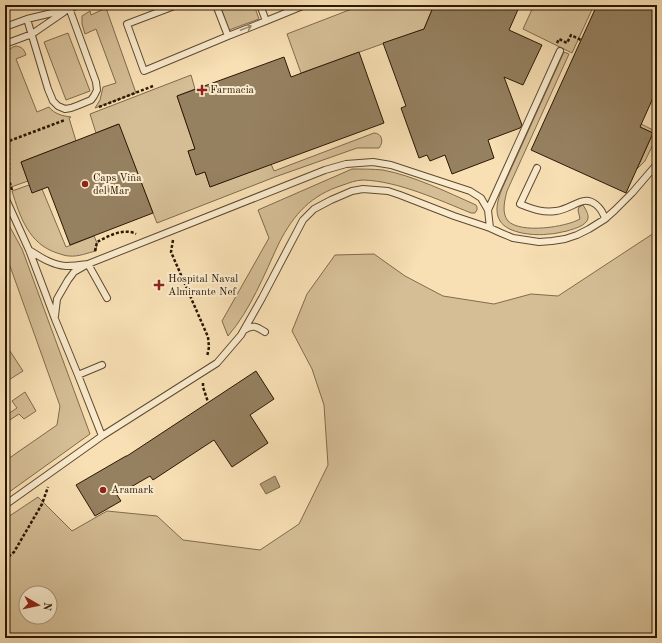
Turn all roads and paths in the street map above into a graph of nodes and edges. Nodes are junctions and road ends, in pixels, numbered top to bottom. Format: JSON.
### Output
{"nodes":[{"id":1,"x":78,"y":5,"type":"edge"},
{"id":2,"x":177,"y":5,"type":"edge"},
{"id":3,"x":216,"y":5,"type":"edge"},
{"id":4,"x":260,"y":5,"type":"edge"},
{"id":5,"x":305,"y":5,"type":"edge"},
{"id":6,"x":68,"y":7,"type":"edge"},
{"id":7,"x":27,"y":19,"type":"junction"},
{"id":8,"x":266,"y":20,"type":"junction"},
{"id":9,"x":5,"y":27,"type":"edge"},
{"id":10,"x":32,"y":34,"type":"junction"},
{"id":11,"x":228,"y":36,"type":"junction"},
{"id":12,"x":581,"y":40,"type":"dead end"},
{"id":13,"x":5,"y":44,"type":"edge"},
{"id":14,"x":556,"y":45,"type":"dead end"},
{"id":15,"x":560,"y":51,"type":"dead end"},
{"id":16,"x":153,"y":86,"type":"dead end"},
{"id":17,"x":95,"y":108,"type":"dead end"},
{"id":18,"x":68,"y":118,"type":"dead end"},
{"id":19,"x":657,"y":164,"type":"edge"},
{"id":20,"x":537,"y":168,"type":"dead end"},
{"id":21,"x":14,"y":196,"type":"dead end"},
{"id":22,"x":5,"y":197,"type":"edge"},
{"id":23,"x":488,"y":210,"type":"junction"},
{"id":24,"x":605,"y":219,"type":"junction"},
{"id":25,"x":490,"y":228,"type":"junction"},
{"id":26,"x":143,"y":232,"type":"dead end"},
{"id":27,"x":173,"y":239,"type":"dead end"},
{"id":28,"x":29,"y":250,"type":"junction"},
{"id":29,"x":91,"y":252,"type":"dead end"},
{"id":30,"x":88,"y":264,"type":"junction"},
{"id":31,"x":107,"y":298,"type":"dead end"},
{"id":32,"x":55,"y":319,"type":"junction"},
{"id":33,"x":243,"y":331,"type":"junction"},
{"id":34,"x":265,"y":332,"type":"dead end"},
{"id":35,"x":102,"y":365,"type":"dead end"},
{"id":36,"x":205,"y":371,"type":"junction"},
{"id":37,"x":78,"y":375,"type":"junction"},
{"id":38,"x":208,"y":402,"type":"dead end"},
{"id":39,"x":102,"y":436,"type":"junction"},
{"id":40,"x":53,"y":471,"type":"junction"},
{"id":41,"x":5,"y":505,"type":"edge"},
{"id":42,"x":5,"y":560,"type":"edge"}],
"edges":[{"from":1,"to":6,"type":"lane"},
{"from":2,"to":11,"type":"lane"},
{"from":3,"to":11,"type":"lane"},
{"from":4,"to":8,"type":"lane"},
{"from":5,"to":8,"type":"lane"},
{"from":6,"to":7,"type":"lane"},
{"from":6,"to":10,"type":"lane"},
{"from":6,"to":10,"type":"lane"},
{"from":7,"to":9,"type":"lane"},
{"from":7,"to":10,"type":"lane"},
{"from":11,"to":8,"type":"lane","one_way":true},
{"from":10,"to":13,"type":"lane"},
{"from":12,"to":14,"type":"path"},
{"from":15,"to":23,"type":"lane"},
{"from":16,"to":17,"type":"path"},
{"from":18,"to":21,"type":"path"},
{"from":19,"to":24,"type":"lane"},
{"from":20,"to":24,"type":"lane"},
{"from":22,"to":28,"type":"lane"},
{"from":23,"to":25,"type":"lane"},
{"from":23,"to":30,"type":"lane"},
{"from":24,"to":25,"type":"lane"},
{"from":25,"to":33,"type":"lane"},
{"from":26,"to":29,"type":"path"},
{"from":27,"to":36,"type":"path"},
{"from":28,"to":30,"type":"lane"},
{"from":28,"to":32,"type":"lane"},
{"from":30,"to":31,"type":"lane"},
{"from":30,"to":32,"type":"lane"},
{"from":32,"to":37,"type":"lane"},
{"from":33,"to":34,"type":"lane"},
{"from":33,"to":36,"type":"lane"},
{"from":35,"to":37,"type":"lane"},
{"from":36,"to":38,"type":"path"},
{"from":36,"to":39,"type":"lane"},
{"from":37,"to":39,"type":"lane"},
{"from":39,"to":40,"type":"lane"},
{"from":40,"to":41,"type":"lane"},
{"from":40,"to":42,"type":"path"}]}
